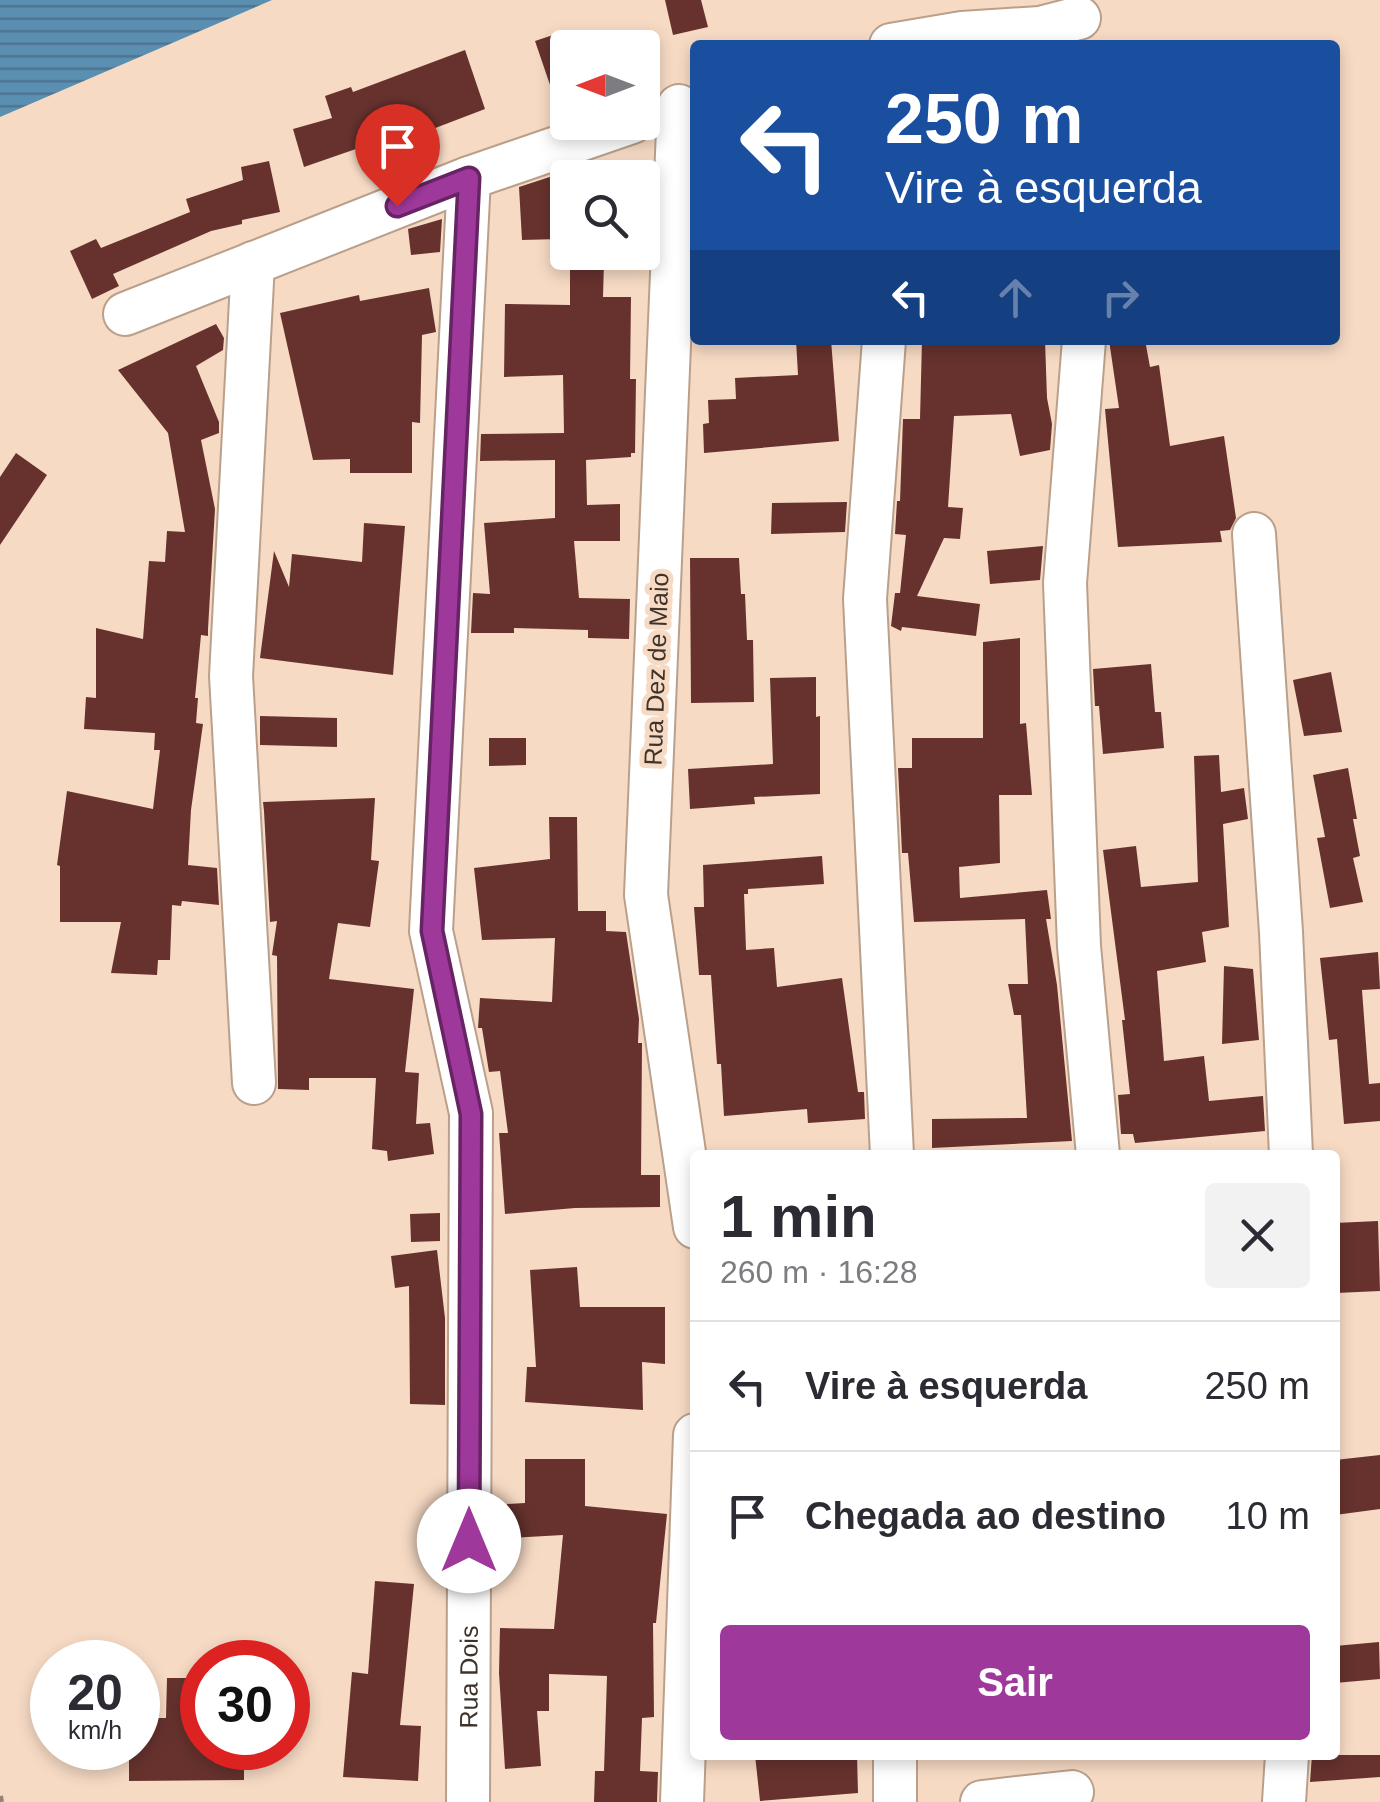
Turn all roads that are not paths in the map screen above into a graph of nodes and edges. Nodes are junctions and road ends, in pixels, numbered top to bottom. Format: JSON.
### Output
{"nodes":[{"id":1,"x":1079,"y":18,"type":"dead end"},
{"id":2,"x":921,"y":40,"type":"edge"},
{"id":3,"x":672,"y":109,"type":"edge"},
{"id":4,"x":580,"y":140,"type":"edge"},
{"id":5,"x":469,"y":178,"type":"junction"},
{"id":6,"x":252,"y":263,"type":"junction"},
{"id":7,"x":125,"y":314,"type":"dead end"},
{"id":8,"x":884,"y":345,"type":"edge"},
{"id":9,"x":1084,"y":345,"type":"edge"},
{"id":10,"x":1254,"y":534,"type":"dead end"},
{"id":11,"x":254,"y":1083,"type":"dead end"},
{"id":12,"x":892,"y":1150,"type":"edge"},
{"id":13,"x":1098,"y":1150,"type":"edge"},
{"id":14,"x":1290,"y":1150,"type":"edge"},
{"id":15,"x":690,"y":1193,"type":"edge"},
{"id":16,"x":690,"y":1576,"type":"edge"},
{"id":17,"x":896,"y":1760,"type":"edge"},
{"id":18,"x":1287,"y":1760,"type":"edge"},
{"id":19,"x":1076,"y":1783,"type":"edge"},
{"id":20,"x":468,"y":1802,"type":"edge"},
{"id":21,"x":682,"y":1802,"type":"edge"},
{"id":22,"x":894,"y":1802,"type":"edge"},
{"id":23,"x":982,"y":1802,"type":"edge"},
{"id":24,"x":1284,"y":1802,"type":"edge"}],
"edges":[{"from":1,"to":2,"type":"street"},
{"from":3,"to":15,"type":"street","name":"Rua Dez de Maio"},
{"from":4,"to":5,"type":"street"},
{"from":5,"to":6,"type":"street"},
{"from":5,"to":20,"type":"street","name":"Rua Dois"},
{"from":6,"to":7,"type":"street"},
{"from":6,"to":11,"type":"street"},
{"from":8,"to":12,"type":"street"},
{"from":9,"to":13,"type":"street"},
{"from":10,"to":14,"type":"street"},
{"from":16,"to":21,"type":"street"},
{"from":17,"to":22,"type":"street"},
{"from":18,"to":24,"type":"street"},
{"from":19,"to":23,"type":"street"}]}
